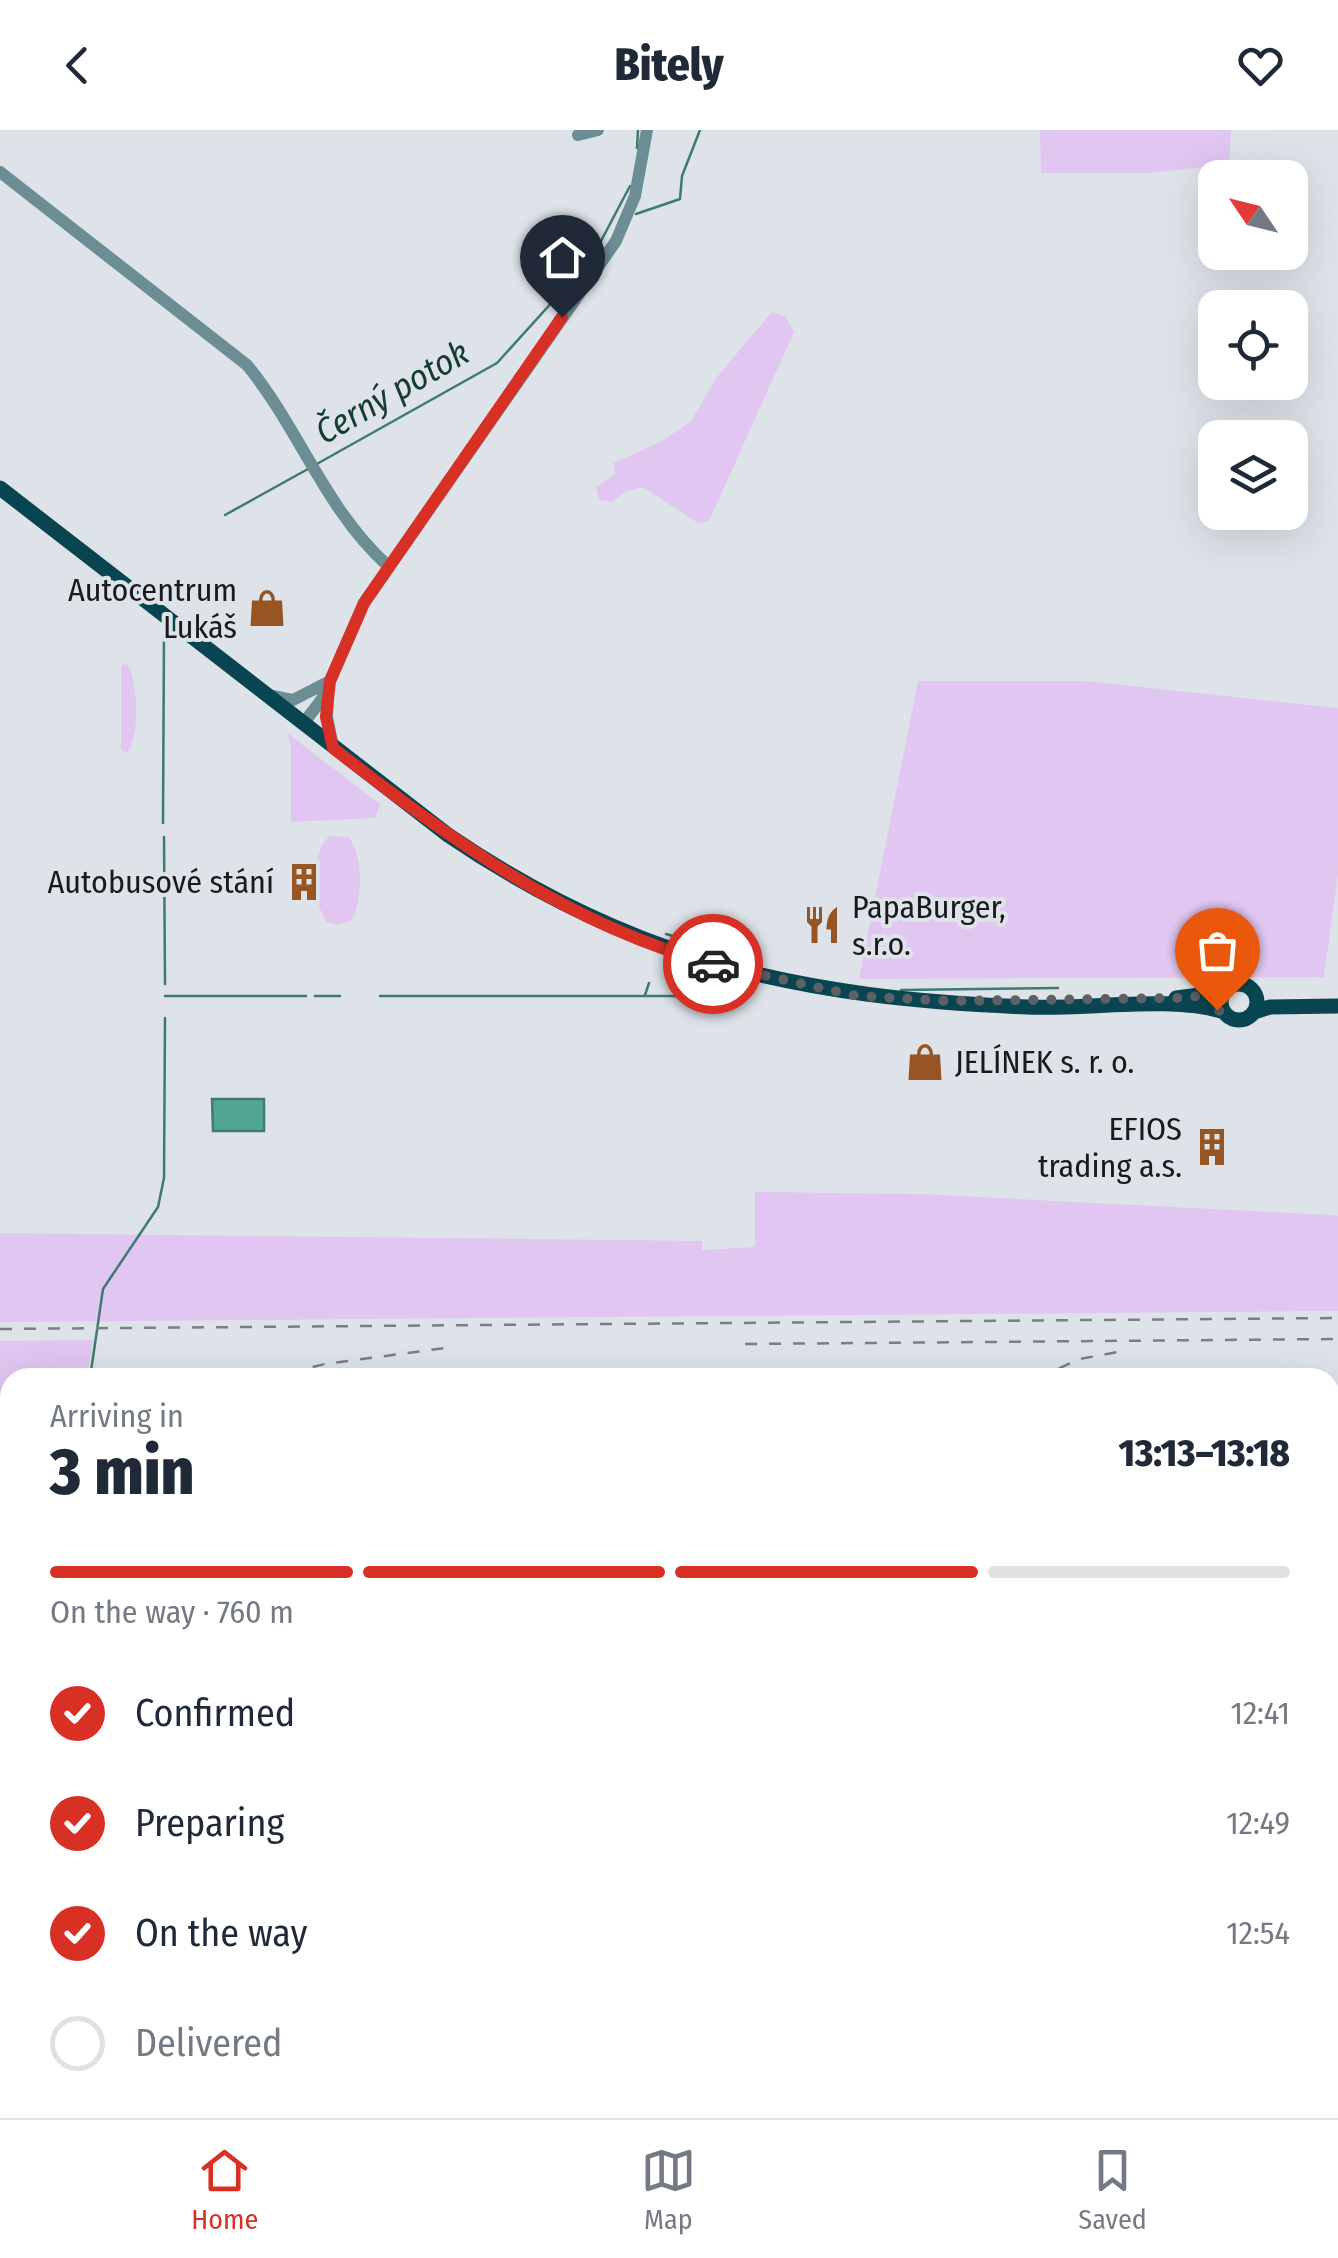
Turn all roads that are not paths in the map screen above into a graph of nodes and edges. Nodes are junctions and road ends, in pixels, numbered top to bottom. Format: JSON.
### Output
{"nodes":[{"id":1,"x":598,"y":130,"type":"edge"},
{"id":2,"x":647,"y":130,"type":"edge"},
{"id":3,"x":578,"y":135,"type":"dead end"},
{"id":4,"x":0,"y":172,"type":"edge"},
{"id":5,"x":0,"y":488,"type":"edge"},
{"id":6,"x":388,"y":566,"type":"junction"},
{"id":7,"x":330,"y":681,"type":"junction"},
{"id":8,"x":264,"y":692,"type":"junction"},
{"id":9,"x":303,"y":724,"type":"junction"},
{"id":10,"x":333,"y":748,"type":"junction"},
{"id":11,"x":1224,"y":992,"type":"junction"},
{"id":12,"x":1254,"y":992,"type":"junction"},
{"id":13,"x":1338,"y":997,"type":"edge"},
{"id":14,"x":947,"y":1001,"type":"junction"},
{"id":15,"x":1338,"y":1006,"type":"edge"},
{"id":16,"x":1224,"y":1012,"type":"junction"},
{"id":17,"x":1254,"y":1012,"type":"junction"}],
"edges":[{"from":1,"to":3,"type":"street"},
{"from":2,"to":6,"type":"street"},
{"from":4,"to":6,"type":"street"},
{"from":5,"to":8,"type":"main road"},
{"from":6,"to":7,"type":"street"},
{"from":7,"to":8,"type":"street"},
{"from":7,"to":9,"type":"street"},
{"from":7,"to":10,"type":"street"},
{"from":8,"to":9,"type":"main road"},
{"from":9,"to":10,"type":"main road"},
{"from":10,"to":14,"type":"main road"},
{"from":11,"to":12,"type":"main road"},
{"from":11,"to":14,"type":"main road"},
{"from":11,"to":16,"type":"main road"},
{"from":12,"to":13,"type":"main road"},
{"from":12,"to":17,"type":"main road"},
{"from":14,"to":16,"type":"main road"},
{"from":15,"to":17,"type":"main road"},
{"from":16,"to":17,"type":"main road"}]}
